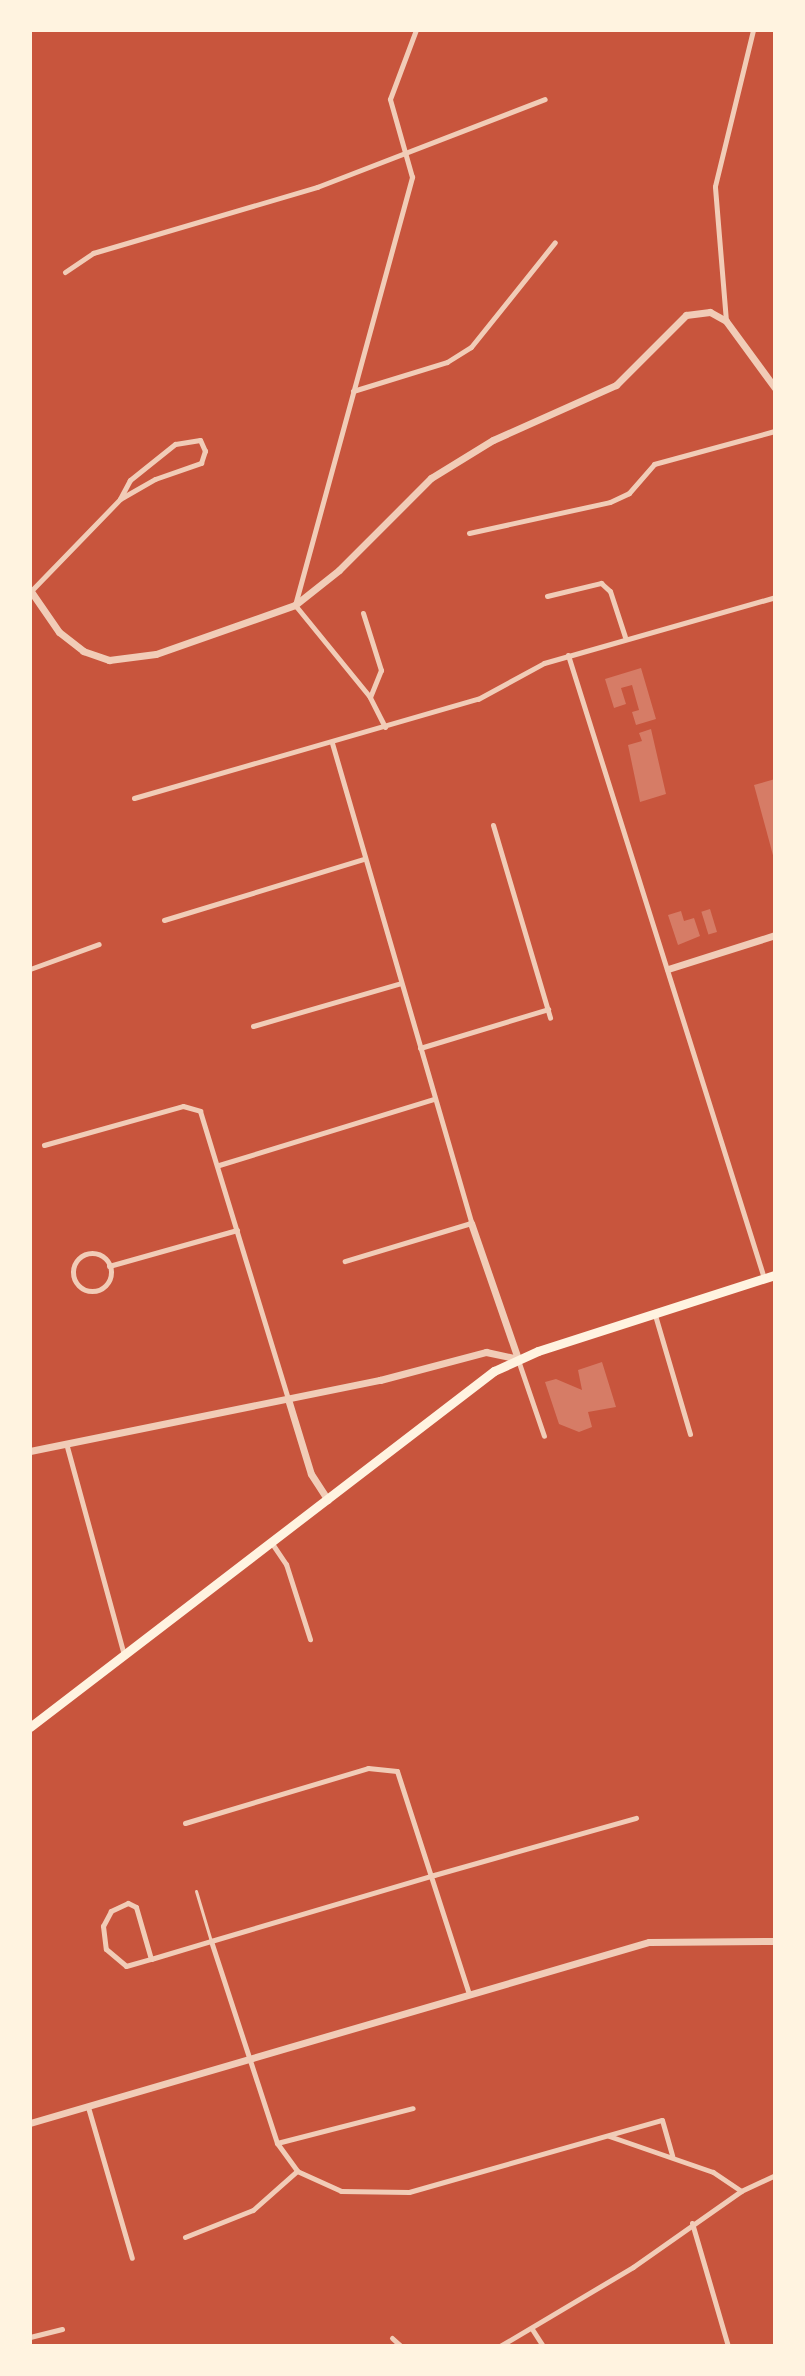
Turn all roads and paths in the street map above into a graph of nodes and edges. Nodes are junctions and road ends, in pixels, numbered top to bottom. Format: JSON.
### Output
{"nodes":[{"id":1,"x":416,"y":30,"type":"edge"},
{"id":2,"x":753,"y":30,"type":"edge"},
{"id":3,"x":545,"y":99,"type":"dead end"},
{"id":4,"x":406,"y":152,"type":"junction"},
{"id":5,"x":555,"y":242,"type":"dead end"},
{"id":6,"x":65,"y":272,"type":"dead end"},
{"id":7,"x":726,"y":321,"type":"junction"},
{"id":8,"x":775,"y":388,"type":"edge"},
{"id":9,"x":352,"y":392,"type":"junction"},
{"id":10,"x":775,"y":431,"type":"edge"},
{"id":11,"x":120,"y":499,"type":"junction"},
{"id":12,"x":469,"y":533,"type":"dead end"},
{"id":13,"x":30,"y":590,"type":"edge"},
{"id":14,"x":547,"y":596,"type":"dead end"},
{"id":15,"x":775,"y":597,"type":"edge"},
{"id":16,"x":295,"y":605,"type":"junction"},
{"id":17,"x":363,"y":613,"type":"dead end"},
{"id":18,"x":625,"y":637,"type":"junction"},
{"id":19,"x":568,"y":655,"type":"junction"},
{"id":20,"x":370,"y":697,"type":"junction"},
{"id":21,"x":385,"y":727,"type":"junction"},
{"id":22,"x":332,"y":743,"type":"junction"},
{"id":23,"x":134,"y":798,"type":"dead end"},
{"id":24,"x":493,"y":825,"type":"dead end"},
{"id":25,"x":364,"y":859,"type":"junction"},
{"id":26,"x":164,"y":920,"type":"dead end"},
{"id":27,"x":775,"y":935,"type":"edge"},
{"id":28,"x":99,"y":944,"type":"dead end"},
{"id":29,"x":30,"y":969,"type":"edge"},
{"id":30,"x":668,"y":969,"type":"junction"},
{"id":31,"x":401,"y":983,"type":"junction"},
{"id":32,"x":548,"y":1009,"type":"junction"},
{"id":33,"x":550,"y":1018,"type":"dead end"},
{"id":34,"x":253,"y":1026,"type":"dead end"},
{"id":35,"x":420,"y":1048,"type":"junction"},
{"id":36,"x":434,"y":1099,"type":"junction"},
{"id":37,"x":44,"y":1145,"type":"dead end"},
{"id":38,"x":219,"y":1165,"type":"junction"},
{"id":39,"x":471,"y":1223,"type":"junction"},
{"id":40,"x":237,"y":1230,"type":"junction"},
{"id":41,"x":345,"y":1261,"type":"dead end"},
{"id":42,"x":109,"y":1266,"type":"junction"},
{"id":43,"x":770,"y":1277,"type":"edge"},
{"id":44,"x":655,"y":1314,"type":"junction"},
{"id":45,"x":518,"y":1359,"type":"junction"},
{"id":46,"x":288,"y":1399,"type":"junction"},
{"id":47,"x":690,"y":1434,"type":"dead end"},
{"id":48,"x":544,"y":1436,"type":"dead end"},
{"id":49,"x":66,"y":1442,"type":"junction"},
{"id":50,"x":30,"y":1451,"type":"edge"},
{"id":51,"x":328,"y":1500,"type":"junction"},
{"id":52,"x":270,"y":1541,"type":"junction"},
{"id":53,"x":310,"y":1639,"type":"dead end"},
{"id":54,"x":124,"y":1655,"type":"junction"},
{"id":55,"x":30,"y":1727,"type":"edge"},
{"id":56,"x":636,"y":1818,"type":"dead end"},
{"id":57,"x":185,"y":1823,"type":"dead end"},
{"id":58,"x":434,"y":1875,"type":"junction"},
{"id":59,"x":196,"y":1891,"type":"dead end"},
{"id":60,"x":211,"y":1941,"type":"junction"},
{"id":61,"x":775,"y":1941,"type":"edge"},
{"id":62,"x":151,"y":1959,"type":"junction"},
{"id":63,"x":469,"y":1994,"type":"junction"},
{"id":64,"x":249,"y":2060,"type":"junction"},
{"id":65,"x":88,"y":2107,"type":"junction"},
{"id":66,"x":413,"y":2108,"type":"dead end"},
{"id":67,"x":30,"y":2123,"type":"edge"},
{"id":68,"x":609,"y":2136,"type":"junction"},
{"id":69,"x":277,"y":2143,"type":"junction"},
{"id":70,"x":672,"y":2156,"type":"junction"},
{"id":71,"x":297,"y":2171,"type":"junction"},
{"id":72,"x":775,"y":2175,"type":"edge"},
{"id":73,"x":741,"y":2191,"type":"junction"},
{"id":74,"x":692,"y":2223,"type":"junction"},
{"id":75,"x":185,"y":2237,"type":"dead end"},
{"id":76,"x":132,"y":2258,"type":"dead end"},
{"id":77,"x":62,"y":2329,"type":"dead end"},
{"id":78,"x":532,"y":2329,"type":"junction"},
{"id":79,"x":30,"y":2337,"type":"edge"},
{"id":80,"x":392,"y":2338,"type":"dead end"},
{"id":81,"x":401,"y":2346,"type":"edge"},
{"id":82,"x":500,"y":2346,"type":"edge"},
{"id":83,"x":543,"y":2346,"type":"edge"},
{"id":84,"x":728,"y":2346,"type":"edge"}],
"edges":[{"from":1,"to":4,"type":"street"},
{"from":2,"to":7,"type":"street"},
{"from":3,"to":4,"type":"street"},
{"from":4,"to":6,"type":"street"},
{"from":4,"to":9,"type":"street"},
{"from":5,"to":9,"type":"street"},
{"from":7,"to":8,"type":"street"},
{"from":7,"to":16,"type":"street"},
{"from":9,"to":16,"type":"street"},
{"from":10,"to":12,"type":"street"},
{"from":11,"to":11,"type":"street"},
{"from":11,"to":13,"type":"street"},
{"from":13,"to":16,"type":"street"},
{"from":14,"to":18,"type":"street"},
{"from":15,"to":18,"type":"street"},
{"from":16,"to":20,"type":"street"},
{"from":17,"to":20,"type":"street"},
{"from":18,"to":19,"type":"street"},
{"from":19,"to":21,"type":"street"},
{"from":19,"to":30,"type":"street"},
{"from":20,"to":21,"type":"street"},
{"from":21,"to":22,"type":"street"},
{"from":22,"to":23,"type":"street"},
{"from":22,"to":25,"type":"street"},
{"from":24,"to":32,"type":"street"},
{"from":25,"to":26,"type":"street"},
{"from":25,"to":31,"type":"street"},
{"from":27,"to":30,"type":"street"},
{"from":28,"to":29,"type":"street"},
{"from":30,"to":43,"type":"street"},
{"from":31,"to":34,"type":"street"},
{"from":31,"to":35,"type":"street"},
{"from":32,"to":33,"type":"street"},
{"from":32,"to":35,"type":"street"},
{"from":35,"to":36,"type":"street"},
{"from":36,"to":38,"type":"street"},
{"from":36,"to":39,"type":"street"},
{"from":37,"to":38,"type":"street"},
{"from":38,"to":40,"type":"street"},
{"from":39,"to":41,"type":"street"},
{"from":39,"to":45,"type":"street"},
{"from":40,"to":42,"type":"street"},
{"from":40,"to":46,"type":"street"},
{"from":42,"to":42,"type":"street"},
{"from":43,"to":44,"type":"main road"},
{"from":44,"to":45,"type":"main road"},
{"from":44,"to":47,"type":"street"},
{"from":45,"to":46,"type":"street"},
{"from":45,"to":48,"type":"street"},
{"from":45,"to":51,"type":"main road"},
{"from":46,"to":49,"type":"street"},
{"from":46,"to":51,"type":"street"},
{"from":49,"to":50,"type":"street"},
{"from":49,"to":54,"type":"street"},
{"from":51,"to":52,"type":"main road"},
{"from":52,"to":53,"type":"street"},
{"from":52,"to":54,"type":"main road"},
{"from":54,"to":55,"type":"main road"},
{"from":56,"to":58,"type":"street"},
{"from":57,"to":58,"type":"street"},
{"from":58,"to":60,"type":"street"},
{"from":58,"to":63,"type":"street"},
{"from":59,"to":60,"type":"lane"},
{"from":60,"to":62,"type":"street"},
{"from":60,"to":64,"type":"street"},
{"from":61,"to":63,"type":"street"},
{"from":62,"to":62,"type":"street"},
{"from":63,"to":64,"type":"street"},
{"from":64,"to":65,"type":"street"},
{"from":64,"to":69,"type":"street"},
{"from":65,"to":67,"type":"street"},
{"from":65,"to":76,"type":"street"},
{"from":66,"to":69,"type":"street"},
{"from":68,"to":70,"type":"street"},
{"from":68,"to":70,"type":"street"},
{"from":68,"to":71,"type":"street"},
{"from":69,"to":71,"type":"street"},
{"from":70,"to":73,"type":"street"},
{"from":71,"to":75,"type":"street"},
{"from":72,"to":73,"type":"street"},
{"from":73,"to":74,"type":"street"},
{"from":74,"to":78,"type":"street"},
{"from":74,"to":84,"type":"street"},
{"from":77,"to":79,"type":"street"},
{"from":78,"to":82,"type":"street"},
{"from":78,"to":83,"type":"street"},
{"from":80,"to":81,"type":"street"}]}
